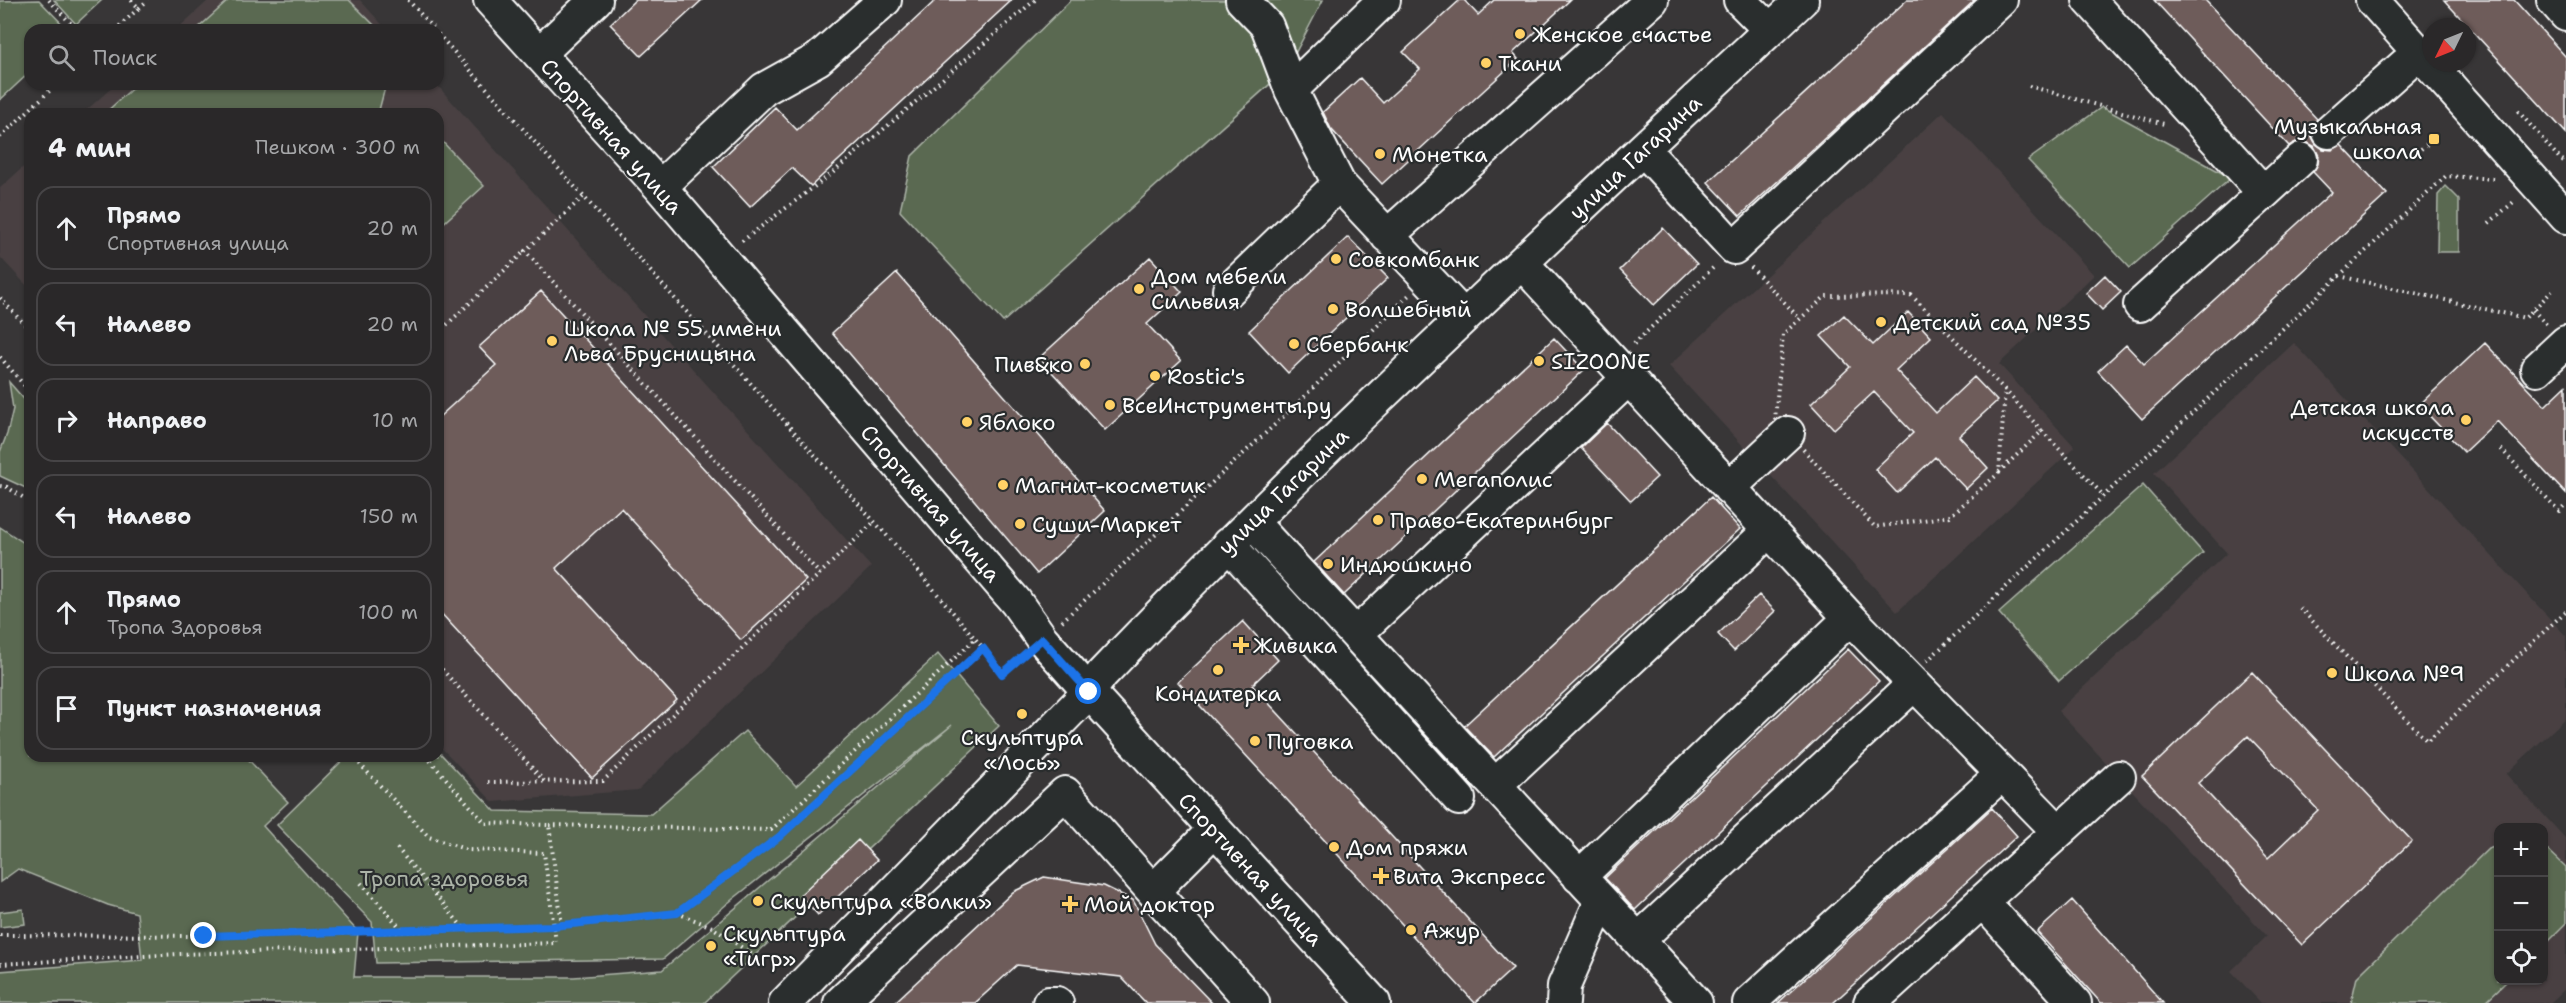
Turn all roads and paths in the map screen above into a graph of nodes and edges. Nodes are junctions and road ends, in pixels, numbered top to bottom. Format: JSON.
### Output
{"nodes":[{"id":1,"x":49,"y":0,"type":"edge"},
{"id":2,"x":131,"y":0,"type":"edge"},
{"id":3,"x":148,"y":0,"type":"edge"},
{"id":4,"x":408,"y":0,"type":"edge"},
{"id":5,"x":490,"y":0,"type":"edge"},
{"id":6,"x":596,"y":0,"type":"edge"},
{"id":7,"x":1035,"y":0,"type":"edge"},
{"id":8,"x":1242,"y":0,"type":"edge"},
{"id":9,"x":1384,"y":0,"type":"edge"},
{"id":10,"x":1652,"y":0,"type":"edge"},
{"id":11,"x":1740,"y":0,"type":"edge"},
{"id":12,"x":1802,"y":0,"type":"edge"},
{"id":13,"x":2001,"y":0,"type":"edge"},
{"id":14,"x":2089,"y":0,"type":"edge"},
{"id":15,"x":2372,"y":0,"type":"edge"},
{"id":16,"x":2553,"y":0,"type":"edge"},
{"id":17,"x":881,"y":1,"type":"edge"},
{"id":18,"x":139,"y":8,"type":"junction"},
{"id":19,"x":2566,"y":15,"type":"edge"},
{"id":20,"x":71,"y":24,"type":"edge"},
{"id":21,"x":122,"y":24,"type":"edge"},
{"id":22,"x":430,"y":24,"type":"edge"},
{"id":23,"x":1770,"y":30,"type":"junction"},
{"id":24,"x":444,"y":41,"type":"edge"},
{"id":25,"x":2419,"y":52,"type":"junction"},
{"id":26,"x":539,"y":54,"type":"junction"},
{"id":27,"x":2029,"y":86,"type":"dead end"},
{"id":28,"x":51,"y":90,"type":"edge"},
{"id":29,"x":1291,"y":90,"type":"junction"},
{"id":30,"x":31,"y":108,"type":"edge"},
{"id":31,"x":2517,"y":111,"type":"dead end"},
{"id":32,"x":24,"y":115,"type":"edge"},
{"id":33,"x":2168,"y":125,"type":"dead end"},
{"id":34,"x":2329,"y":132,"type":"dead end"},
{"id":35,"x":0,"y":137,"type":"edge"},
{"id":36,"x":2434,"y":139,"type":"dead end"},
{"id":37,"x":1643,"y":149,"type":"junction"},
{"id":38,"x":2421,"y":149,"type":"dead end"},
{"id":39,"x":2301,"y":159,"type":"dead end"},
{"id":40,"x":2566,"y":162,"type":"edge"},
{"id":41,"x":2535,"y":182,"type":"junction"},
{"id":42,"x":1339,"y":184,"type":"junction"},
{"id":43,"x":660,"y":187,"type":"junction"},
{"id":44,"x":2264,"y":193,"type":"junction"},
{"id":45,"x":583,"y":197,"type":"junction"},
{"id":46,"x":2566,"y":217,"type":"edge"},
{"id":47,"x":2489,"y":223,"type":"dead end"},
{"id":48,"x":1387,"y":236,"type":"junction"},
{"id":49,"x":1734,"y":248,"type":"junction"},
{"id":50,"x":525,"y":251,"type":"junction"},
{"id":51,"x":721,"y":258,"type":"junction"},
{"id":52,"x":1522,"y":263,"type":"junction"},
{"id":53,"x":2339,"y":276,"type":"junction"},
{"id":54,"x":1426,"y":278,"type":"junction"},
{"id":55,"x":1229,"y":290,"type":"dead end"},
{"id":56,"x":2552,"y":291,"type":"dead end"},
{"id":57,"x":0,"y":298,"type":"edge"},
{"id":58,"x":2140,"y":305,"type":"dead end"},
{"id":59,"x":1463,"y":316,"type":"junction"},
{"id":60,"x":1800,"y":319,"type":"junction"},
{"id":61,"x":24,"y":324,"type":"edge"},
{"id":62,"x":444,"y":327,"type":"edge"},
{"id":63,"x":2566,"y":342,"type":"edge"},
{"id":64,"x":0,"y":357,"type":"edge"},
{"id":65,"x":2537,"y":369,"type":"dead end"},
{"id":66,"x":1621,"y":371,"type":"junction"},
{"id":67,"x":24,"y":385,"type":"edge"},
{"id":68,"x":2005,"y":390,"type":"junction"},
{"id":69,"x":2042,"y":431,"type":"junction"},
{"id":70,"x":1788,"y":433,"type":"junction"},
{"id":71,"x":2501,"y":448,"type":"dead end"},
{"id":72,"x":1999,"y":473,"type":"junction"},
{"id":73,"x":0,"y":486,"type":"edge"},
{"id":74,"x":1729,"y":488,"type":"junction"},
{"id":75,"x":2103,"y":495,"type":"junction"},
{"id":76,"x":24,"y":498,"type":"edge"},
{"id":77,"x":2566,"y":504,"type":"edge"},
{"id":78,"x":874,"y":522,"type":"junction"},
{"id":79,"x":1252,"y":522,"type":"junction"},
{"id":80,"x":1769,"y":531,"type":"junction"},
{"id":81,"x":1228,"y":544,"type":"junction"},
{"id":82,"x":820,"y":574,"type":"junction"},
{"id":83,"x":2300,"y":608,"type":"dead end"},
{"id":84,"x":2566,"y":611,"type":"edge"},
{"id":85,"x":1850,"y":618,"type":"junction"},
{"id":86,"x":1357,"y":633,"type":"junction"},
{"id":87,"x":1042,"y":639,"type":"junction"},
{"id":88,"x":974,"y":640,"type":"junction"},
{"id":89,"x":983,"y":648,"type":"junction"},
{"id":90,"x":444,"y":672,"type":"edge"},
{"id":91,"x":1911,"y":682,"type":"junction"},
{"id":92,"x":1089,"y":692,"type":"junction"},
{"id":93,"x":358,"y":762,"type":"edge"},
{"id":94,"x":431,"y":762,"type":"edge"},
{"id":95,"x":2002,"y":774,"type":"junction"},
{"id":96,"x":2119,"y":777,"type":"dead end"},
{"id":97,"x":488,"y":782,"type":"dead end"},
{"id":98,"x":544,"y":782,"type":"junction"},
{"id":99,"x":1495,"y":785,"type":"junction"},
{"id":100,"x":1459,"y":799,"type":"dead end"},
{"id":101,"x":549,"y":825,"type":"junction"},
{"id":102,"x":1214,"y":830,"type":"junction"},
{"id":103,"x":2058,"y":831,"type":"junction"},
{"id":104,"x":397,"y":848,"type":"dead end"},
{"id":105,"x":1579,"y":877,"type":"junction"},
{"id":106,"x":361,"y":883,"type":"dead end"},
{"id":107,"x":1153,"y":891,"type":"junction"},
{"id":108,"x":1601,"y":901,"type":"junction"},
{"id":109,"x":1983,"y":902,"type":"junction"},
{"id":110,"x":677,"y":913,"type":"junction"},
{"id":111,"x":562,"y":925,"type":"junction"},
{"id":112,"x":553,"y":926,"type":"junction"},
{"id":113,"x":464,"y":929,"type":"junction"},
{"id":114,"x":403,"y":931,"type":"junction"},
{"id":115,"x":0,"y":935,"type":"edge"},
{"id":116,"x":1638,"y":940,"type":"junction"},
{"id":117,"x":754,"y":956,"type":"dead end"},
{"id":118,"x":0,"y":964,"type":"edge"},
{"id":119,"x":784,"y":1003,"type":"edge"},
{"id":120,"x":840,"y":1003,"type":"edge"},
{"id":121,"x":1049,"y":1003,"type":"edge"},
{"id":122,"x":1057,"y":1003,"type":"edge"},
{"id":123,"x":1253,"y":1003,"type":"edge"},
{"id":124,"x":1374,"y":1003,"type":"edge"},
{"id":125,"x":1563,"y":1003,"type":"edge"},
{"id":126,"x":1696,"y":1003,"type":"edge"},
{"id":127,"x":1749,"y":1003,"type":"edge"},
{"id":128,"x":1870,"y":1003,"type":"edge"},
{"id":129,"x":2074,"y":1003,"type":"edge"}],
"edges":[{"from":1,"to":20,"type":"path"},
{"from":2,"to":18,"type":"path"},
{"from":3,"to":18,"type":"path"},
{"from":4,"to":22,"type":"path"},
{"from":5,"to":26,"type":"street","name":"Спортивная улица"},
{"from":6,"to":26,"type":"street"},
{"from":7,"to":51,"type":"path"},
{"from":8,"to":29,"type":"street"},
{"from":9,"to":29,"type":"street"},
{"from":10,"to":48,"type":"street"},
{"from":11,"to":23,"type":"street"},
{"from":12,"to":23,"type":"street","name":"улица Гагарина"},
{"from":13,"to":49,"type":"street"},
{"from":14,"to":44,"type":"street"},
{"from":15,"to":25,"type":"street"},
{"from":16,"to":19,"type":"street"},
{"from":17,"to":43,"type":"street"},
{"from":18,"to":21,"type":"path"},
{"from":23,"to":37,"type":"street","name":"улица Гагарина"},
{"from":24,"to":45,"type":"path"},
{"from":25,"to":34,"type":"street"},
{"from":25,"to":41,"type":"street"},
{"from":26,"to":43,"type":"street","name":"Спортивная улица"},
{"from":27,"to":33,"type":"path"},
{"from":28,"to":30,"type":"path"},
{"from":29,"to":42,"type":"street"},
{"from":31,"to":40,"type":"path"},
{"from":32,"to":35,"type":"path"},
{"from":36,"to":38,"type":"path"},
{"from":37,"to":49,"type":"street"},
{"from":37,"to":52,"type":"street","name":"улица Гагарина"},
{"from":39,"to":44,"type":"street"},
{"from":41,"to":46,"type":"street"},
{"from":41,"to":47,"type":"path"},
{"from":41,"to":53,"type":"path"},
{"from":42,"to":48,"type":"street"},
{"from":42,"to":55,"type":"street"},
{"from":43,"to":51,"type":"street","name":"Спортивная улица"},
{"from":44,"to":58,"type":"street"},
{"from":45,"to":50,"type":"path"},
{"from":45,"to":78,"type":"path"},
{"from":48,"to":54,"type":"street"},
{"from":49,"to":60,"type":"path"},
{"from":49,"to":66,"type":"path"},
{"from":50,"to":62,"type":"path"},
{"from":50,"to":82,"type":"path"},
{"from":51,"to":87,"type":"street","name":"Спортивная улица"},
{"from":52,"to":59,"type":"street","name":"улица Гагарина"},
{"from":52,"to":66,"type":"street"},
{"from":53,"to":56,"type":"path"},
{"from":53,"to":75,"type":"path"},
{"from":54,"to":59,"type":"street"},
{"from":54,"to":87,"type":"path"},
{"from":57,"to":61,"type":"path"},
{"from":59,"to":79,"type":"street","name":"улица Гагарина"},
{"from":60,"to":68,"type":"path"},
{"from":60,"to":70,"type":"path"},
{"from":63,"to":65,"type":"street"},
{"from":64,"to":67,"type":"path"},
{"from":66,"to":74,"type":"street"},
{"from":66,"to":86,"type":"street"},
{"from":68,"to":69,"type":"path"},
{"from":68,"to":72,"type":"path"},
{"from":69,"to":72,"type":"path"},
{"from":69,"to":75,"type":"path"},
{"from":70,"to":72,"type":"path"},
{"from":70,"to":74,"type":"street"},
{"from":71,"to":77,"type":"path"},
{"from":73,"to":76,"type":"path"},
{"from":74,"to":80,"type":"street"},
{"from":75,"to":91,"type":"path"},
{"from":78,"to":82,"type":"path"},
{"from":78,"to":88,"type":"path"},
{"from":79,"to":81,"type":"street","name":"улица Гагарина"},
{"from":79,"to":86,"type":"street"},
{"from":80,"to":85,"type":"street"},
{"from":80,"to":99,"type":"street"},
{"from":81,"to":92,"type":"street","name":"улица Гагарина"},
{"from":81,"to":100,"type":"street"},
{"from":82,"to":98,"type":"path"},
{"from":83,"to":84,"type":"path"},
{"from":85,"to":91,"type":"street"},
{"from":85,"to":105,"type":"street"},
{"from":86,"to":99,"type":"street"},
{"from":87,"to":89,"type":"path"},
{"from":87,"to":92,"type":"street","name":"Спортивная улица"},
{"from":88,"to":89,"type":"path"},
{"from":88,"to":101,"type":"path"},
{"from":89,"to":110,"type":"path"},
{"from":90,"to":98,"type":"path"},
{"from":91,"to":95,"type":"street"},
{"from":91,"to":116,"type":"street"},
{"from":92,"to":102,"type":"street","name":"Спортивная улица"},
{"from":92,"to":119,"type":"street","name":"улица Гагарина"},
{"from":93,"to":112,"type":"path"},
{"from":94,"to":101,"type":"path"},
{"from":95,"to":103,"type":"street"},
{"from":95,"to":127,"type":"street"},
{"from":96,"to":103,"type":"street"},
{"from":97,"to":98,"type":"path"},
{"from":99,"to":105,"type":"street"},
{"from":101,"to":111,"type":"path"},
{"from":102,"to":107,"type":"street"},
{"from":102,"to":124,"type":"street","name":"Спортивная улица"},
{"from":103,"to":109,"type":"street"},
{"from":104,"to":113,"type":"path"},
{"from":105,"to":108,"type":"street"},
{"from":106,"to":114,"type":"path"},
{"from":107,"to":120,"type":"street"},
{"from":107,"to":123,"type":"street"},
{"from":108,"to":116,"type":"street"},
{"from":108,"to":125,"type":"street"},
{"from":109,"to":128,"type":"street"},
{"from":109,"to":129,"type":"street"},
{"from":110,"to":111,"type":"path"},
{"from":110,"to":117,"type":"path"},
{"from":111,"to":112,"type":"path"},
{"from":112,"to":113,"type":"path"},
{"from":112,"to":118,"type":"path"},
{"from":113,"to":114,"type":"path"},
{"from":114,"to":115,"type":"path"},
{"from":116,"to":126,"type":"street"},
{"from":121,"to":122,"type":"street"}]}
